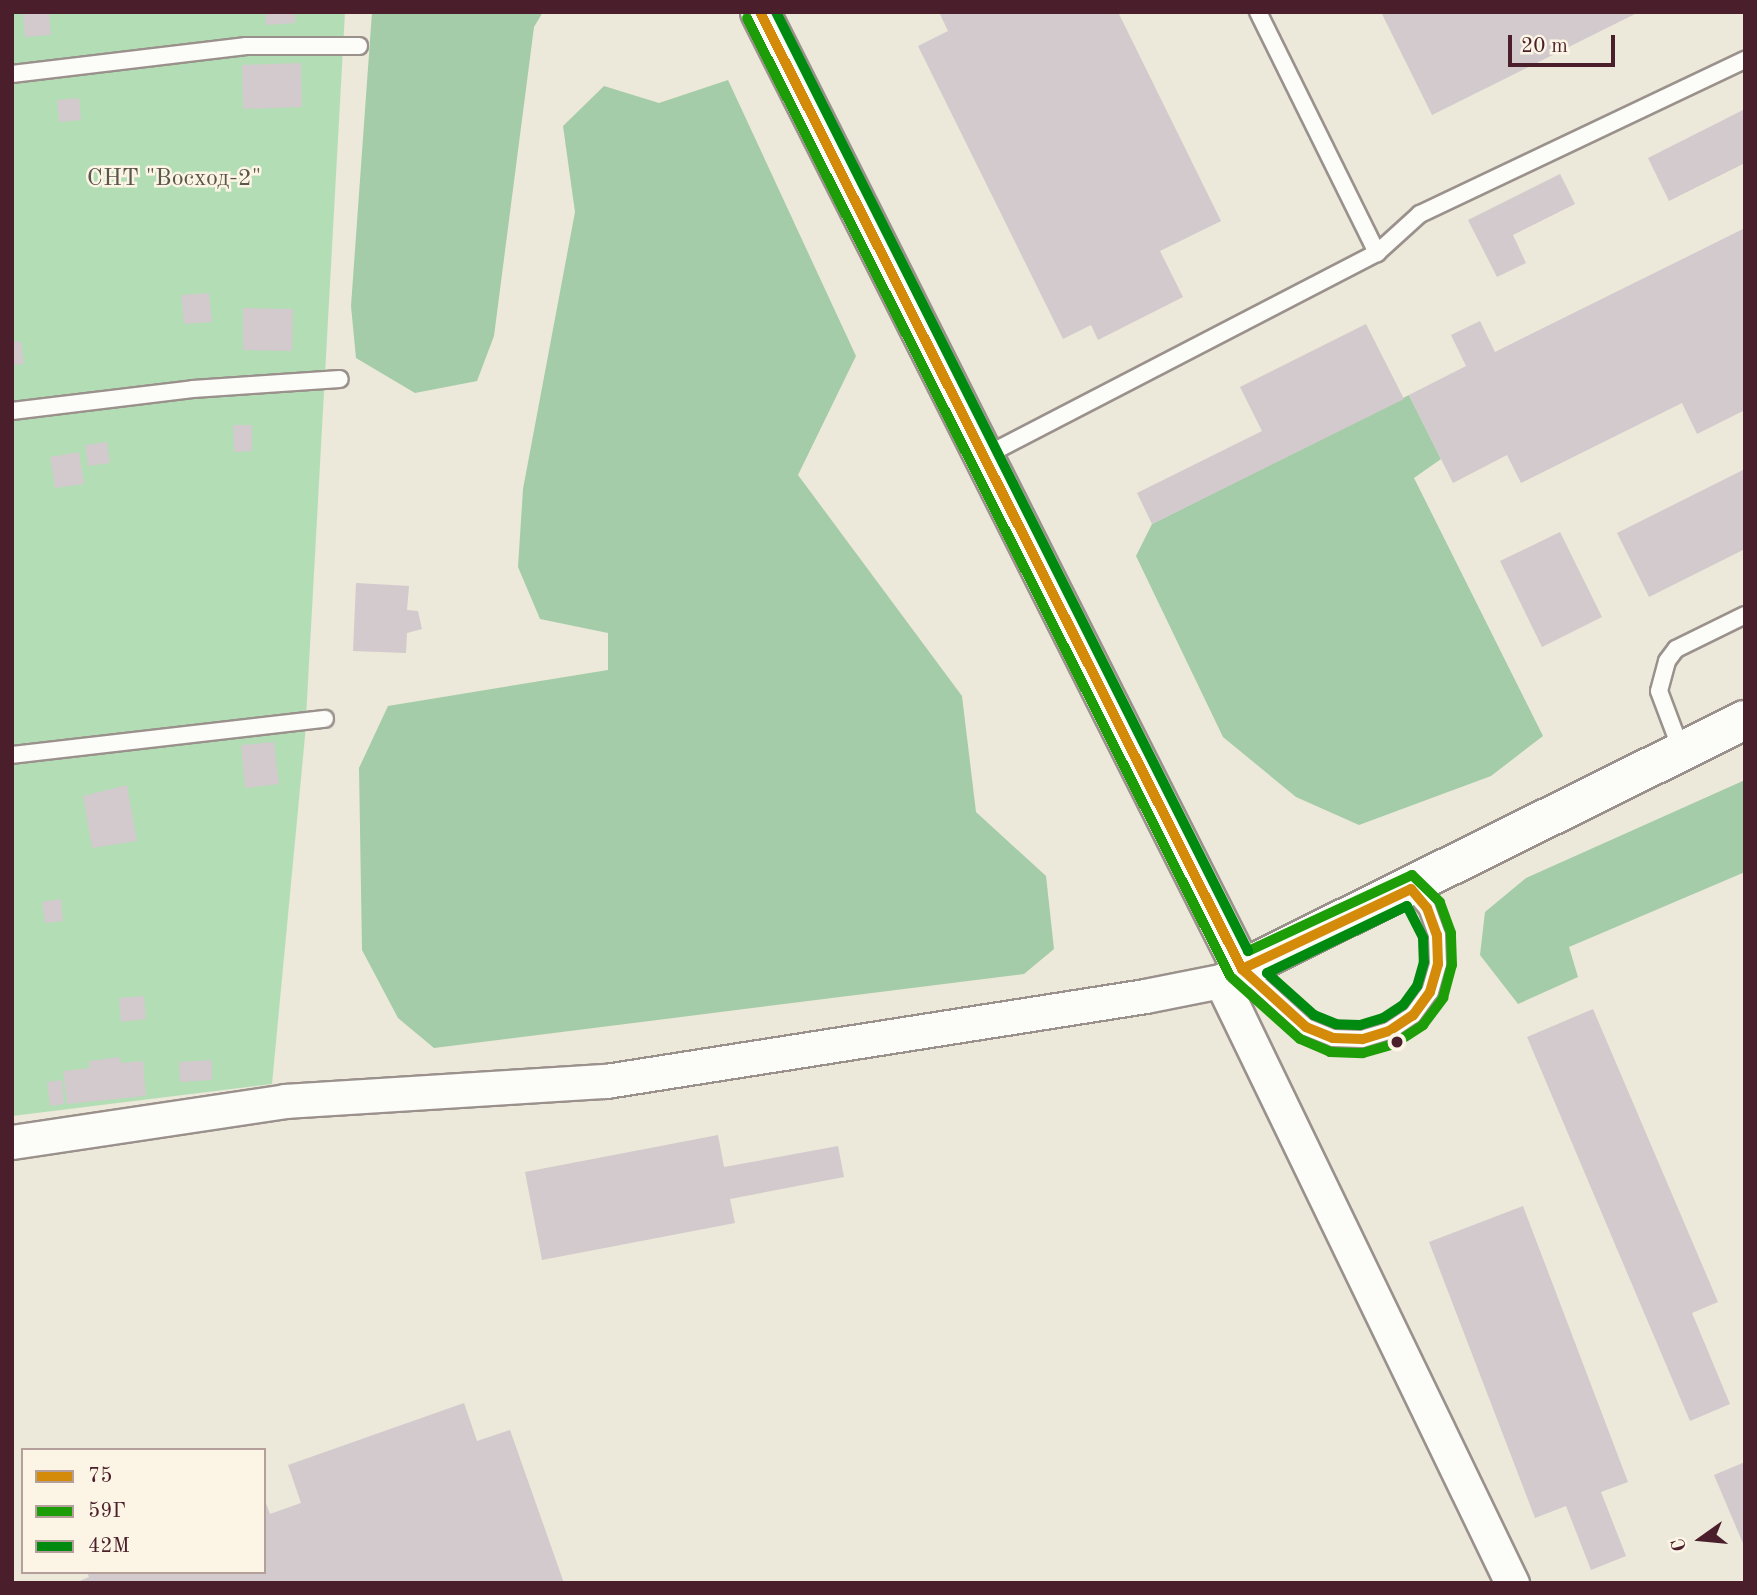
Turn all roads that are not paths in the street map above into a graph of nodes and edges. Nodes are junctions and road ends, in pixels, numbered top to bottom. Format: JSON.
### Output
{"nodes":[{"id":1,"x":760,"y":12,"type":"edge"},
{"id":2,"x":1258,"y":12,"type":"edge"},
{"id":3,"x":359,"y":46,"type":"dead end"},
{"id":4,"x":1745,"y":60,"type":"edge"},
{"id":5,"x":12,"y":74,"type":"edge"},
{"id":6,"x":1377,"y":253,"type":"junction"},
{"id":7,"x":340,"y":379,"type":"dead end"},
{"id":8,"x":12,"y":411,"type":"edge"},
{"id":9,"x":985,"y":456,"type":"junction"},
{"id":10,"x":1745,"y":615,"type":"edge"},
{"id":11,"x":325,"y":719,"type":"dead end"},
{"id":12,"x":1745,"y":720,"type":"edge"},
{"id":13,"x":1682,"y":752,"type":"junction"},
{"id":14,"x":12,"y":755,"type":"edge"},
{"id":15,"x":1411,"y":889,"type":"junction"},
{"id":16,"x":1232,"y":975,"type":"junction"},
{"id":17,"x":12,"y":1142,"type":"edge"},
{"id":18,"x":1512,"y":1583,"type":"edge"}],
"edges":[{"from":1,"to":9,"type":"street"},
{"from":2,"to":6,"type":"lane"},
{"from":3,"to":5,"type":"lane"},
{"from":4,"to":6,"type":"lane"},
{"from":6,"to":9,"type":"lane"},
{"from":7,"to":8,"type":"lane"},
{"from":9,"to":16,"type":"street"},
{"from":10,"to":13,"type":"lane"},
{"from":11,"to":14,"type":"lane"},
{"from":12,"to":13,"type":"street"},
{"from":13,"to":15,"type":"street"},
{"from":15,"to":16,"type":"street"},
{"from":15,"to":16,"type":"lane"},
{"from":16,"to":17,"type":"street"},
{"from":16,"to":18,"type":"street"}]}
